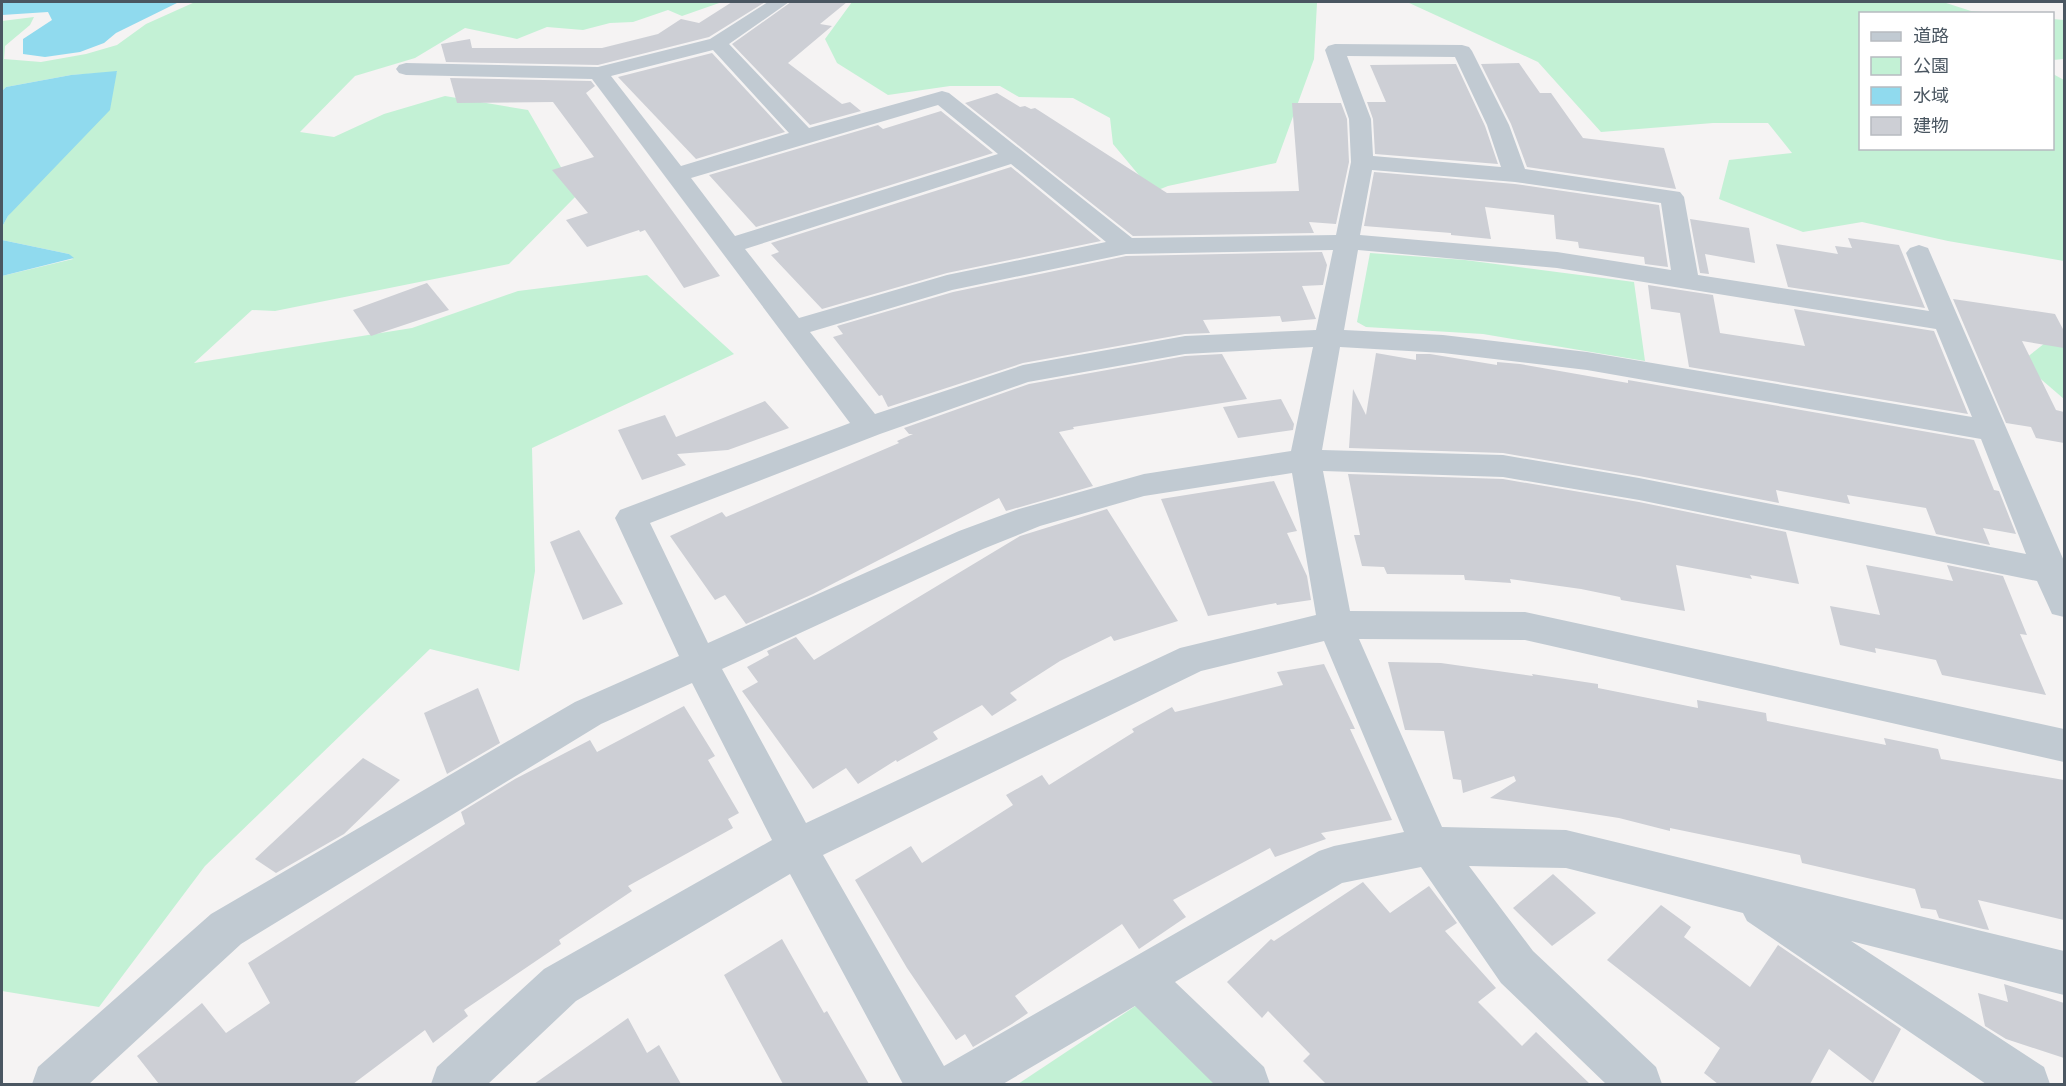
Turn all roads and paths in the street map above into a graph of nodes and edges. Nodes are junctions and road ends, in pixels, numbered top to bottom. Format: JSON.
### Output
{"nodes":[{"id":1,"x":780,"y":2,"type":"edge"},
{"id":2,"x":717,"y":44,"type":"junction"},
{"id":3,"x":406,"y":69,"type":"dead end"},
{"id":4,"x":598,"y":73,"type":"junction"},
{"id":5,"x":804,"y":136,"type":"junction"},
{"id":6,"x":1014,"y":156,"type":"junction"},
{"id":7,"x":1362,"y":162,"type":"junction"},
{"id":8,"x":677,"y":175,"type":"junction"},
{"id":9,"x":1515,"y":175,"type":"junction"},
{"id":10,"x":1348,"y":242,"type":"junction"},
{"id":11,"x":730,"y":245,"type":"junction"},
{"id":12,"x":1126,"y":246,"type":"junction"},
{"id":13,"x":1918,"y":253,"type":"dead end"},
{"id":14,"x":1686,"y":280,"type":"junction"},
{"id":15,"x":1947,"y":322,"type":"junction"},
{"id":16,"x":793,"y":328,"type":"junction"},
{"id":17,"x":1329,"y":338,"type":"junction"},
{"id":18,"x":869,"y":427,"type":"junction"},
{"id":19,"x":1992,"y":431,"type":"junction"},
{"id":20,"x":1305,"y":460,"type":"junction"},
{"id":21,"x":2057,"y":572,"type":"edge"},
{"id":22,"x":2064,"y":604,"type":"edge"},
{"id":23,"x":1335,"y":625,"type":"junction"},
{"id":24,"x":700,"y":663,"type":"junction"},
{"id":25,"x":2064,"y":745,"type":"edge"},
{"id":26,"x":1430,"y":846,"type":"junction"},
{"id":27,"x":797,"y":847,"type":"junction"},
{"id":28,"x":1743,"y":894,"type":"junction"},
{"id":29,"x":2064,"y":974,"type":"edge"},
{"id":30,"x":1138,"y":978,"type":"junction"},
{"id":31,"x":55,"y":1084,"type":"edge"},
{"id":32,"x":454,"y":1084,"type":"edge"},
{"id":33,"x":928,"y":1084,"type":"edge"},
{"id":34,"x":959,"y":1084,"type":"edge"},
{"id":35,"x":1247,"y":1084,"type":"edge"},
{"id":36,"x":1639,"y":1084,"type":"edge"},
{"id":37,"x":2027,"y":1084,"type":"edge"}],
"edges":[{"from":1,"to":2,"type":"street"},
{"from":2,"to":4,"type":"street"},
{"from":2,"to":5,"type":"street"},
{"from":3,"to":4,"type":"street"},
{"from":4,"to":8,"type":"street"},
{"from":5,"to":6,"type":"street"},
{"from":5,"to":8,"type":"street"},
{"from":6,"to":11,"type":"street"},
{"from":6,"to":12,"type":"street"},
{"from":7,"to":9,"type":"street"},
{"from":7,"to":9,"type":"street"},
{"from":7,"to":10,"type":"street"},
{"from":8,"to":11,"type":"street"},
{"from":9,"to":14,"type":"street"},
{"from":10,"to":12,"type":"street"},
{"from":10,"to":14,"type":"street"},
{"from":10,"to":17,"type":"street"},
{"from":11,"to":16,"type":"street"},
{"from":12,"to":16,"type":"street"},
{"from":13,"to":15,"type":"street"},
{"from":14,"to":15,"type":"street"},
{"from":15,"to":19,"type":"street"},
{"from":16,"to":18,"type":"street"},
{"from":17,"to":18,"type":"street"},
{"from":17,"to":19,"type":"street"},
{"from":17,"to":20,"type":"street"},
{"from":18,"to":24,"type":"street"},
{"from":19,"to":21,"type":"street"},
{"from":20,"to":21,"type":"street"},
{"from":20,"to":23,"type":"street"},
{"from":20,"to":24,"type":"street"},
{"from":21,"to":22,"type":"street"},
{"from":23,"to":25,"type":"street"},
{"from":23,"to":26,"type":"street"},
{"from":23,"to":27,"type":"street"},
{"from":24,"to":27,"type":"street"},
{"from":24,"to":31,"type":"street"},
{"from":26,"to":28,"type":"street"},
{"from":26,"to":30,"type":"street"},
{"from":26,"to":36,"type":"street"},
{"from":27,"to":32,"type":"street"},
{"from":27,"to":33,"type":"street"},
{"from":28,"to":29,"type":"street"},
{"from":28,"to":37,"type":"street"},
{"from":30,"to":34,"type":"street"},
{"from":30,"to":35,"type":"street"}]}
